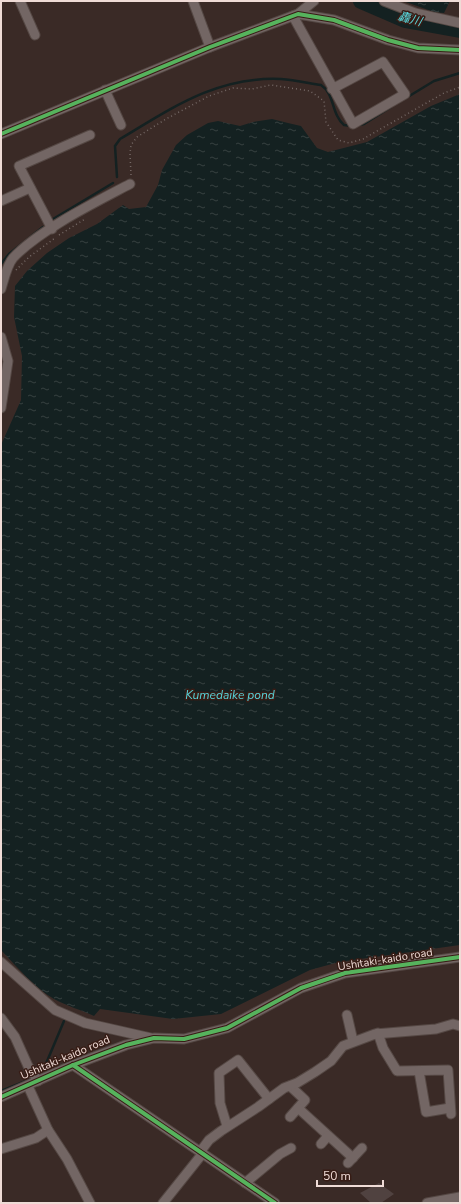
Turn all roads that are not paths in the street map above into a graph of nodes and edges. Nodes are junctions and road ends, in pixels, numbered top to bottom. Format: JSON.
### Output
{"nodes":[{"id":1,"x":20,"y":1,"type":"edge"},
{"id":2,"x":193,"y":1,"type":"edge"},
{"id":3,"x":384,"y":1,"type":"edge"},
{"id":4,"x":310,"y":2,"type":"edge"},
{"id":5,"x":296,"y":15,"type":"junction"},
{"id":6,"x":460,"y":23,"type":"edge"},
{"id":7,"x":35,"y":35,"type":"dead end"},
{"id":8,"x":210,"y":47,"type":"junction"},
{"id":9,"x":460,"y":50,"type":"edge"},
{"id":10,"x":332,"y":89,"type":"junction"},
{"id":11,"x":105,"y":90,"type":"junction"},
{"id":12,"x":121,"y":125,"type":"dead end"},
{"id":13,"x":1,"y":134,"type":"edge"},
{"id":14,"x":90,"y":135,"type":"dead end"},
{"id":15,"x":130,"y":184,"type":"road end"},
{"id":16,"x":30,"y":188,"type":"junction"},
{"id":17,"x":1,"y":201,"type":"edge"},
{"id":18,"x":52,"y":229,"type":"junction"},
{"id":19,"x":3,"y":276,"type":"edge"},
{"id":20,"x":1,"y":289,"type":"edge"},
{"id":21,"x":1,"y":337,"type":"edge"},
{"id":22,"x":2,"y":396,"type":"edge"},
{"id":23,"x":1,"y":408,"type":"edge"},
{"id":24,"x":460,"y":957,"type":"edge"},
{"id":25,"x":1,"y":962,"type":"edge"},
{"id":26,"x":347,"y":1015,"type":"dead end"},
{"id":27,"x":2,"y":1021,"type":"edge"},
{"id":28,"x":460,"y":1026,"type":"edge"},
{"id":29,"x":378,"y":1033,"type":"junction"},
{"id":30,"x":154,"y":1038,"type":"junction"},
{"id":31,"x":353,"y":1041,"type":"junction"},
{"id":32,"x":73,"y":1065,"type":"junction"},
{"id":33,"x":419,"y":1072,"type":"junction"},
{"id":34,"x":38,"y":1081,"type":"junction"},
{"id":35,"x":28,"y":1086,"type":"junction"},
{"id":36,"x":290,"y":1086,"type":"junction"},
{"id":37,"x":1,"y":1097,"type":"edge"},
{"id":38,"x":269,"y":1099,"type":"junction"},
{"id":39,"x":298,"y":1108,"type":"junction"},
{"id":40,"x":290,"y":1117,"type":"dead end"},
{"id":41,"x":226,"y":1126,"type":"junction"},
{"id":42,"x":48,"y":1130,"type":"junction"},
{"id":43,"x":328,"y":1136,"type":"junction"},
{"id":44,"x":321,"y":1144,"type":"dead end"},
{"id":45,"x":291,"y":1148,"type":"dead end"},
{"id":46,"x":362,"y":1148,"type":"dead end"},
{"id":47,"x":1,"y":1149,"type":"edge"},
{"id":48,"x":201,"y":1152,"type":"junction"},
{"id":49,"x":245,"y":1183,"type":"junction"},
{"id":50,"x":460,"y":1197,"type":"edge"},
{"id":51,"x":86,"y":1202,"type":"edge"},
{"id":52,"x":162,"y":1203,"type":"edge"},
{"id":53,"x":275,"y":1203,"type":"edge"},
{"id":54,"x":427,"y":1203,"type":"edge"}],
"edges":[{"from":1,"to":7,"type":"street"},
{"from":2,"to":8,"type":"street"},
{"from":3,"to":6,"type":"street"},
{"from":4,"to":5,"type":"street"},
{"from":5,"to":8,"type":"street"},
{"from":5,"to":9,"type":"street"},
{"from":5,"to":10,"type":"street"},
{"from":8,"to":11,"type":"street"},
{"from":10,"to":10,"type":"street"},
{"from":11,"to":12,"type":"street"},
{"from":11,"to":13,"type":"street"},
{"from":14,"to":16,"type":"street"},
{"from":15,"to":18,"type":"street"},
{"from":16,"to":17,"type":"street"},
{"from":16,"to":18,"type":"street"},
{"from":18,"to":19,"type":"street"},
{"from":19,"to":20,"type":"street"},
{"from":21,"to":22,"type":"street"},
{"from":22,"to":23,"type":"street"},
{"from":24,"to":30,"type":"street","name":"Ushitaki-kaido road"},
{"from":25,"to":30,"type":"street"},
{"from":26,"to":31,"type":"street"},
{"from":27,"to":34,"type":"street"},
{"from":28,"to":29,"type":"street"},
{"from":29,"to":31,"type":"street"},
{"from":29,"to":33,"type":"street"},
{"from":30,"to":32,"type":"street","name":"Ushitaki-kaido road"},
{"from":31,"to":36,"type":"street"},
{"from":32,"to":34,"type":"street","name":"Ushitaki-kaido road"},
{"from":32,"to":48,"type":"street"},
{"from":33,"to":33,"type":"street"},
{"from":34,"to":35,"type":"street","name":"Ushitaki-kaido road"},
{"from":35,"to":37,"type":"street","name":"Ushitaki-kaido road"},
{"from":35,"to":42,"type":"street"},
{"from":36,"to":38,"type":"street"},
{"from":36,"to":39,"type":"street"},
{"from":38,"to":41,"type":"street"},
{"from":38,"to":41,"type":"street"},
{"from":39,"to":40,"type":"street"},
{"from":39,"to":43,"type":"street"},
{"from":41,"to":48,"type":"street"},
{"from":42,"to":47,"type":"street"},
{"from":42,"to":51,"type":"street"},
{"from":43,"to":44,"type":"street"},
{"from":43,"to":46,"type":"street"},
{"from":45,"to":49,"type":"street"},
{"from":48,"to":49,"type":"street"},
{"from":48,"to":52,"type":"street"},
{"from":49,"to":53,"type":"street"},
{"from":50,"to":54,"type":"street"}]}
